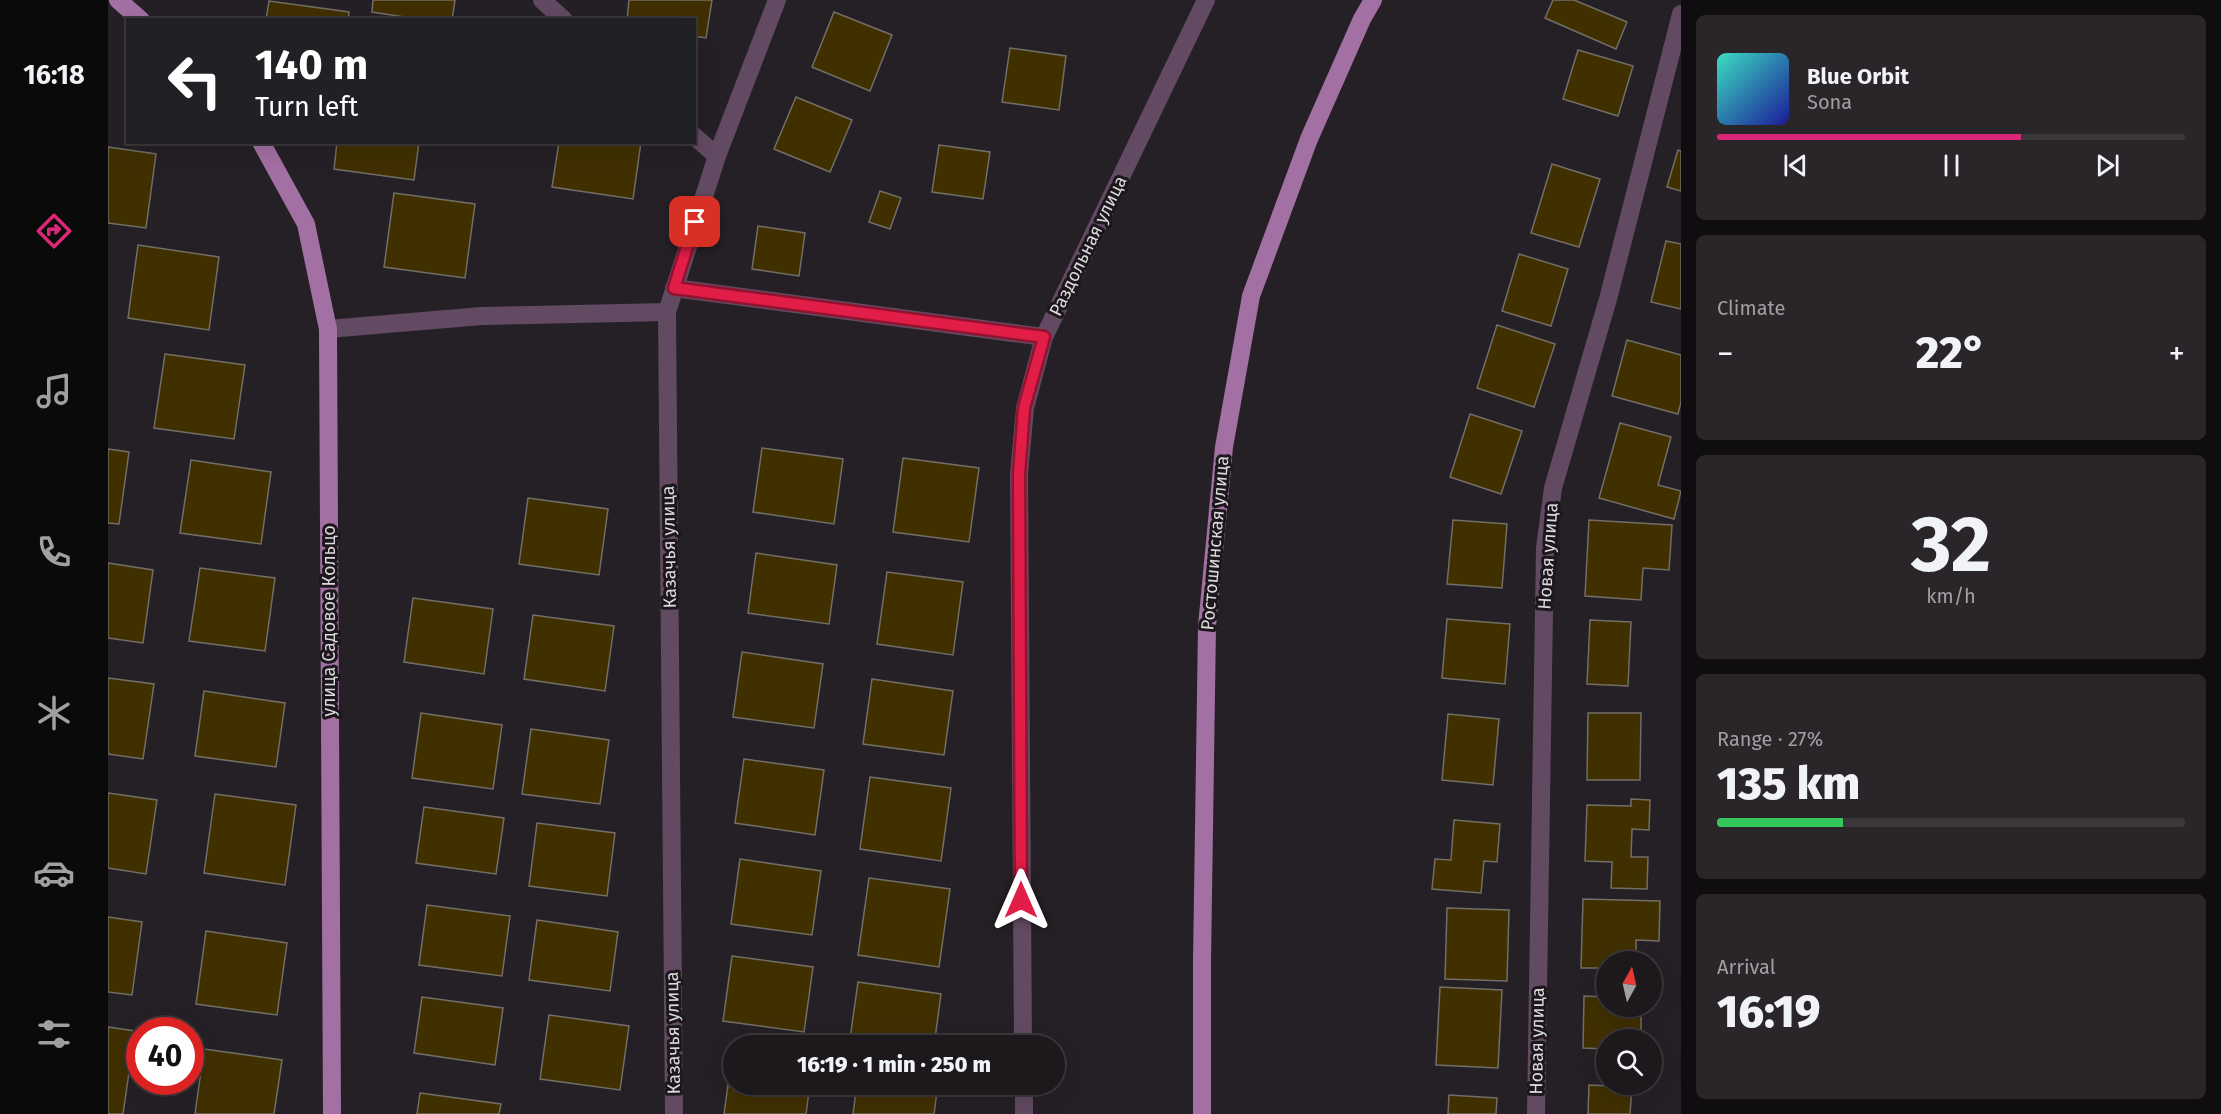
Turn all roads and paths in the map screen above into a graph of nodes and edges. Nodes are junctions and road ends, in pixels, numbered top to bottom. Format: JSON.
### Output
{"nodes":[{"id":1,"x":118,"y":0,"type":"edge"},
{"id":2,"x":542,"y":0,"type":"edge"},
{"id":3,"x":777,"y":0,"type":"edge"},
{"id":4,"x":1206,"y":0,"type":"edge"},
{"id":5,"x":1373,"y":0,"type":"edge"},
{"id":6,"x":1681,"y":14,"type":"edge"},
{"id":7,"x":139,"y":18,"type":"edge"},
{"id":8,"x":562,"y":18,"type":"edge"},
{"id":9,"x":696,"y":138,"type":"edge"},
{"id":10,"x":262,"y":144,"type":"edge"},
{"id":11,"x":717,"y":156,"type":"junction"},
{"id":12,"x":674,"y":288,"type":"junction"},
{"id":13,"x":667,"y":312,"type":"junction"},
{"id":14,"x":328,"y":329,"type":"junction"},
{"id":15,"x":1044,"y":337,"type":"junction"},
{"id":16,"x":1023,"y":1035,"type":"edge"},
{"id":17,"x":1024,"y":1095,"type":"edge"},
{"id":18,"x":332,"y":1114,"type":"edge"},
{"id":19,"x":674,"y":1114,"type":"edge"},
{"id":20,"x":1024,"y":1114,"type":"edge"},
{"id":21,"x":1202,"y":1114,"type":"edge"},
{"id":22,"x":1536,"y":1114,"type":"edge"}],
"edges":[{"from":1,"to":7,"type":"main road"},
{"from":2,"to":8,"type":"street"},
{"from":3,"to":11,"type":"street","name":"Казачья улица"},
{"from":4,"to":15,"type":"street","name":"Раздольная улица"},
{"from":5,"to":21,"type":"main road","name":"Ростошинская улица"},
{"from":6,"to":22,"type":"street","name":"Новая улица"},
{"from":9,"to":11,"type":"street"},
{"from":10,"to":14,"type":"main road","name":"улица Садовое Кольцо"},
{"from":11,"to":12,"type":"street","name":"Казачья улица"},
{"from":12,"to":13,"type":"street","name":"Казачья улица"},
{"from":12,"to":15,"type":"street"},
{"from":13,"to":14,"type":"street"},
{"from":13,"to":19,"type":"street","name":"Казачья улица"},
{"from":14,"to":18,"type":"main road","name":"улица Садовое Кольцо"},
{"from":15,"to":16,"type":"street","name":"Раздольная улица"},
{"from":17,"to":20,"type":"street"}]}
